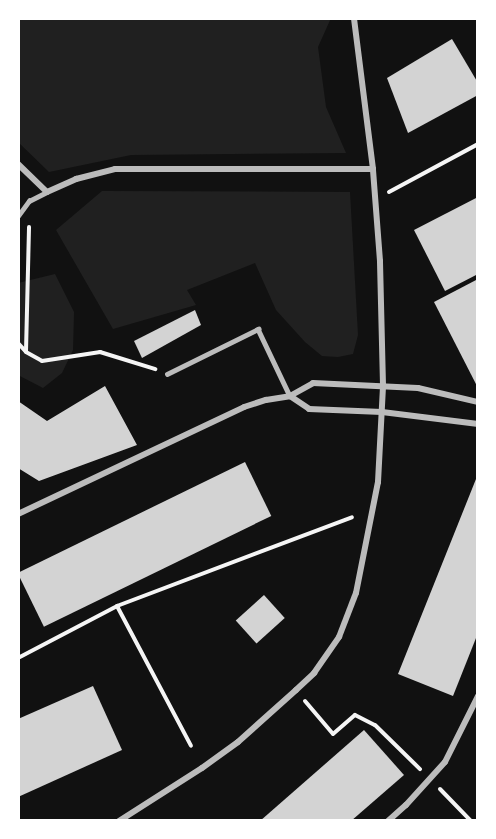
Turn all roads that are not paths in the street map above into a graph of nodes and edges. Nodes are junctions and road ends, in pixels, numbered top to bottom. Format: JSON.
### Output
{"nodes":[{"id":1,"x":354,"y":18,"type":"edge"},
{"id":2,"x":18,"y":164,"type":"edge"},
{"id":3,"x":373,"y":169,"type":"junction"},
{"id":4,"x":47,"y":192,"type":"junction"},
{"id":5,"x":18,"y":216,"type":"edge"},
{"id":6,"x":167,"y":374,"type":"road end"},
{"id":7,"x":383,"y":385,"type":"junction"},
{"id":8,"x":290,"y":396,"type":"junction"},
{"id":9,"x":478,"y":402,"type":"edge"},
{"id":10,"x":382,"y":412,"type":"junction"},
{"id":11,"x":478,"y":424,"type":"edge"},
{"id":12,"x":18,"y":514,"type":"edge"},
{"id":13,"x":478,"y":696,"type":"edge"},
{"id":14,"x":119,"y":821,"type":"edge"},
{"id":15,"x":388,"y":821,"type":"edge"}],
"edges":[{"from":1,"to":3,"type":"street"},
{"from":2,"to":4,"type":"street"},
{"from":3,"to":4,"type":"street"},
{"from":3,"to":7,"type":"street"},
{"from":4,"to":5,"type":"lane"},
{"from":6,"to":8,"type":"lane"},
{"from":7,"to":8,"type":"street"},
{"from":7,"to":9,"type":"street"},
{"from":7,"to":10,"type":"street"},
{"from":8,"to":10,"type":"street"},
{"from":8,"to":12,"type":"street"},
{"from":10,"to":11,"type":"street"},
{"from":10,"to":14,"type":"street"},
{"from":13,"to":15,"type":"street"}]}
